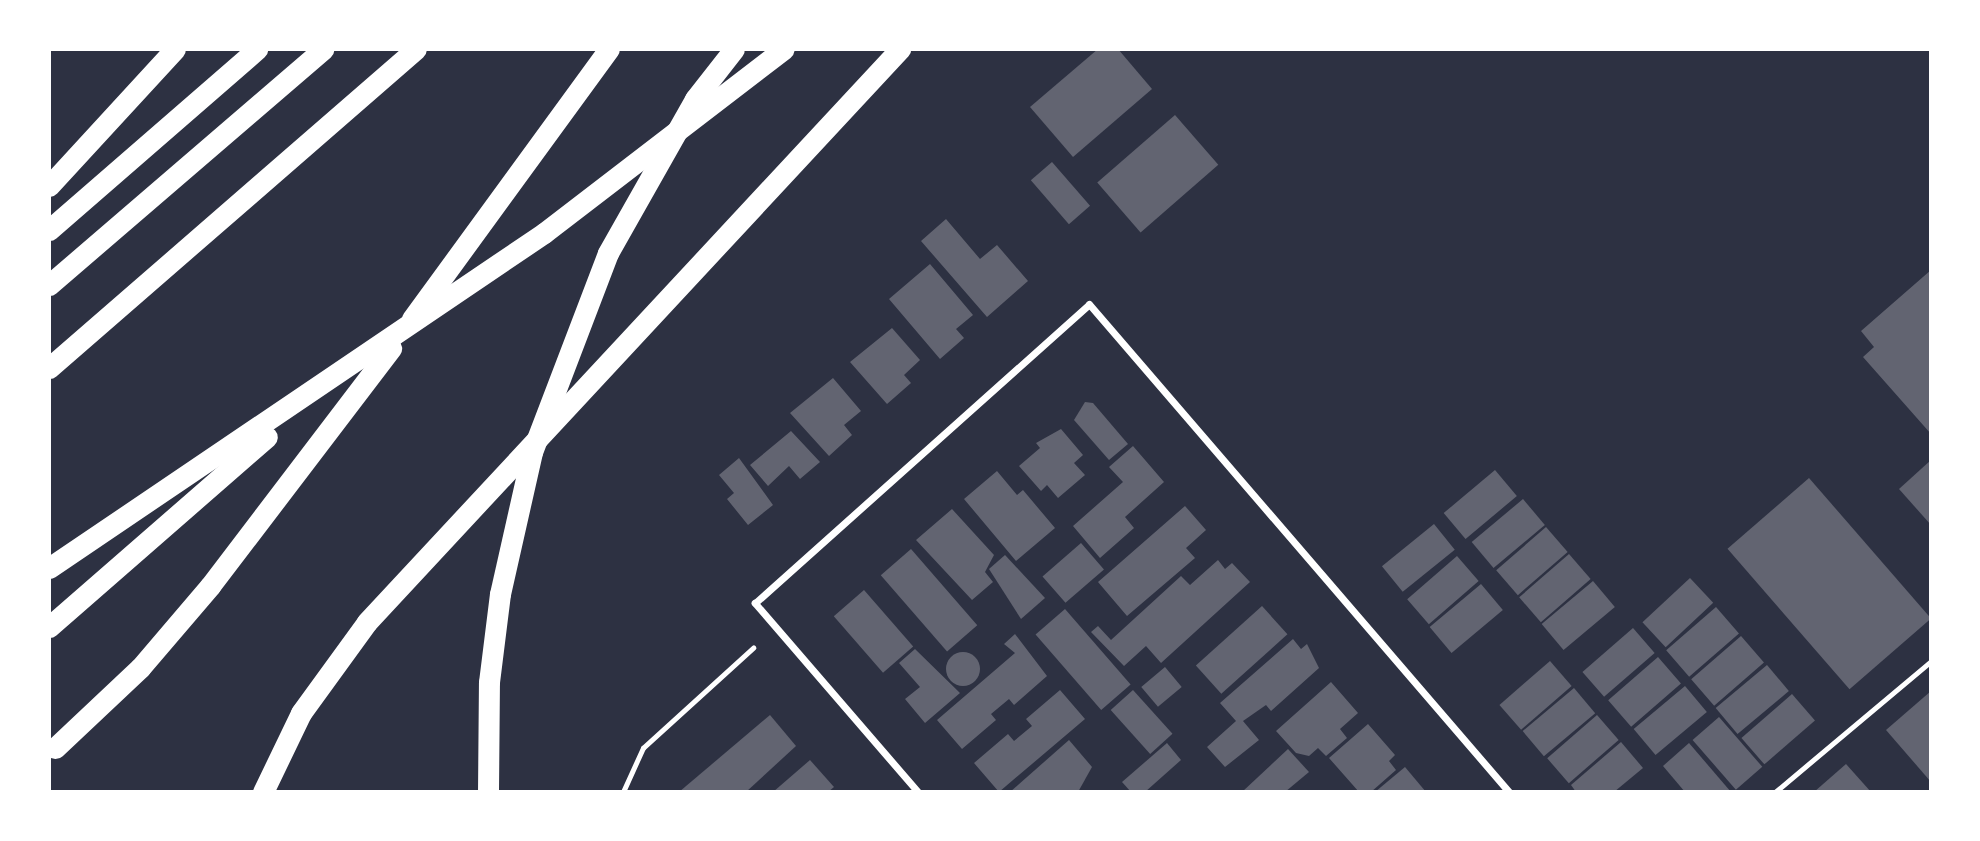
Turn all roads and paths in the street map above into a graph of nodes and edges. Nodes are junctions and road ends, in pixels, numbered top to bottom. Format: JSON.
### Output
{"nodes":[{"id":1,"x":175,"y":49,"type":"edge"},
{"id":2,"x":257,"y":49,"type":"edge"},
{"id":3,"x":323,"y":49,"type":"edge"},
{"id":4,"x":416,"y":49,"type":"edge"},
{"id":5,"x":609,"y":49,"type":"edge"},
{"id":6,"x":734,"y":49,"type":"edge"},
{"id":7,"x":784,"y":49,"type":"edge"},
{"id":8,"x":900,"y":49,"type":"edge"},
{"id":9,"x":49,"y":186,"type":"edge"},
{"id":10,"x":49,"y":230,"type":"edge"},
{"id":11,"x":49,"y":285,"type":"edge"},
{"id":12,"x":49,"y":368,"type":"edge"},
{"id":13,"x":332,"y":381,"type":"junction"},
{"id":14,"x":49,"y":568,"type":"edge"},
{"id":15,"x":49,"y":627,"type":"edge"},
{"id":16,"x":753,"y":648,"type":"dead end"},
{"id":17,"x":1931,"y":661,"type":"edge"},
{"id":18,"x":55,"y":748,"type":"dead end"},
{"id":19,"x":262,"y":792,"type":"edge"},
{"id":20,"x":488,"y":792,"type":"edge"},
{"id":21,"x":623,"y":792,"type":"edge"},
{"id":22,"x":918,"y":792,"type":"edge"},
{"id":23,"x":1509,"y":792,"type":"edge"},
{"id":24,"x":1775,"y":792,"type":"edge"}],
"edges":[{"from":1,"to":9,"type":"highway"},
{"from":2,"to":10,"type":"highway"},
{"from":3,"to":11,"type":"highway"},
{"from":4,"to":12,"type":"highway"},
{"from":5,"to":18,"type":"highway"},
{"from":6,"to":20,"type":"highway"},
{"from":7,"to":13,"type":"highway"},
{"from":8,"to":19,"type":"highway"},
{"from":13,"to":14,"type":"highway"},
{"from":13,"to":15,"type":"highway"},
{"from":16,"to":21,"type":"path"},
{"from":17,"to":24,"type":"lane"},
{"from":22,"to":23,"type":"street"}]}
